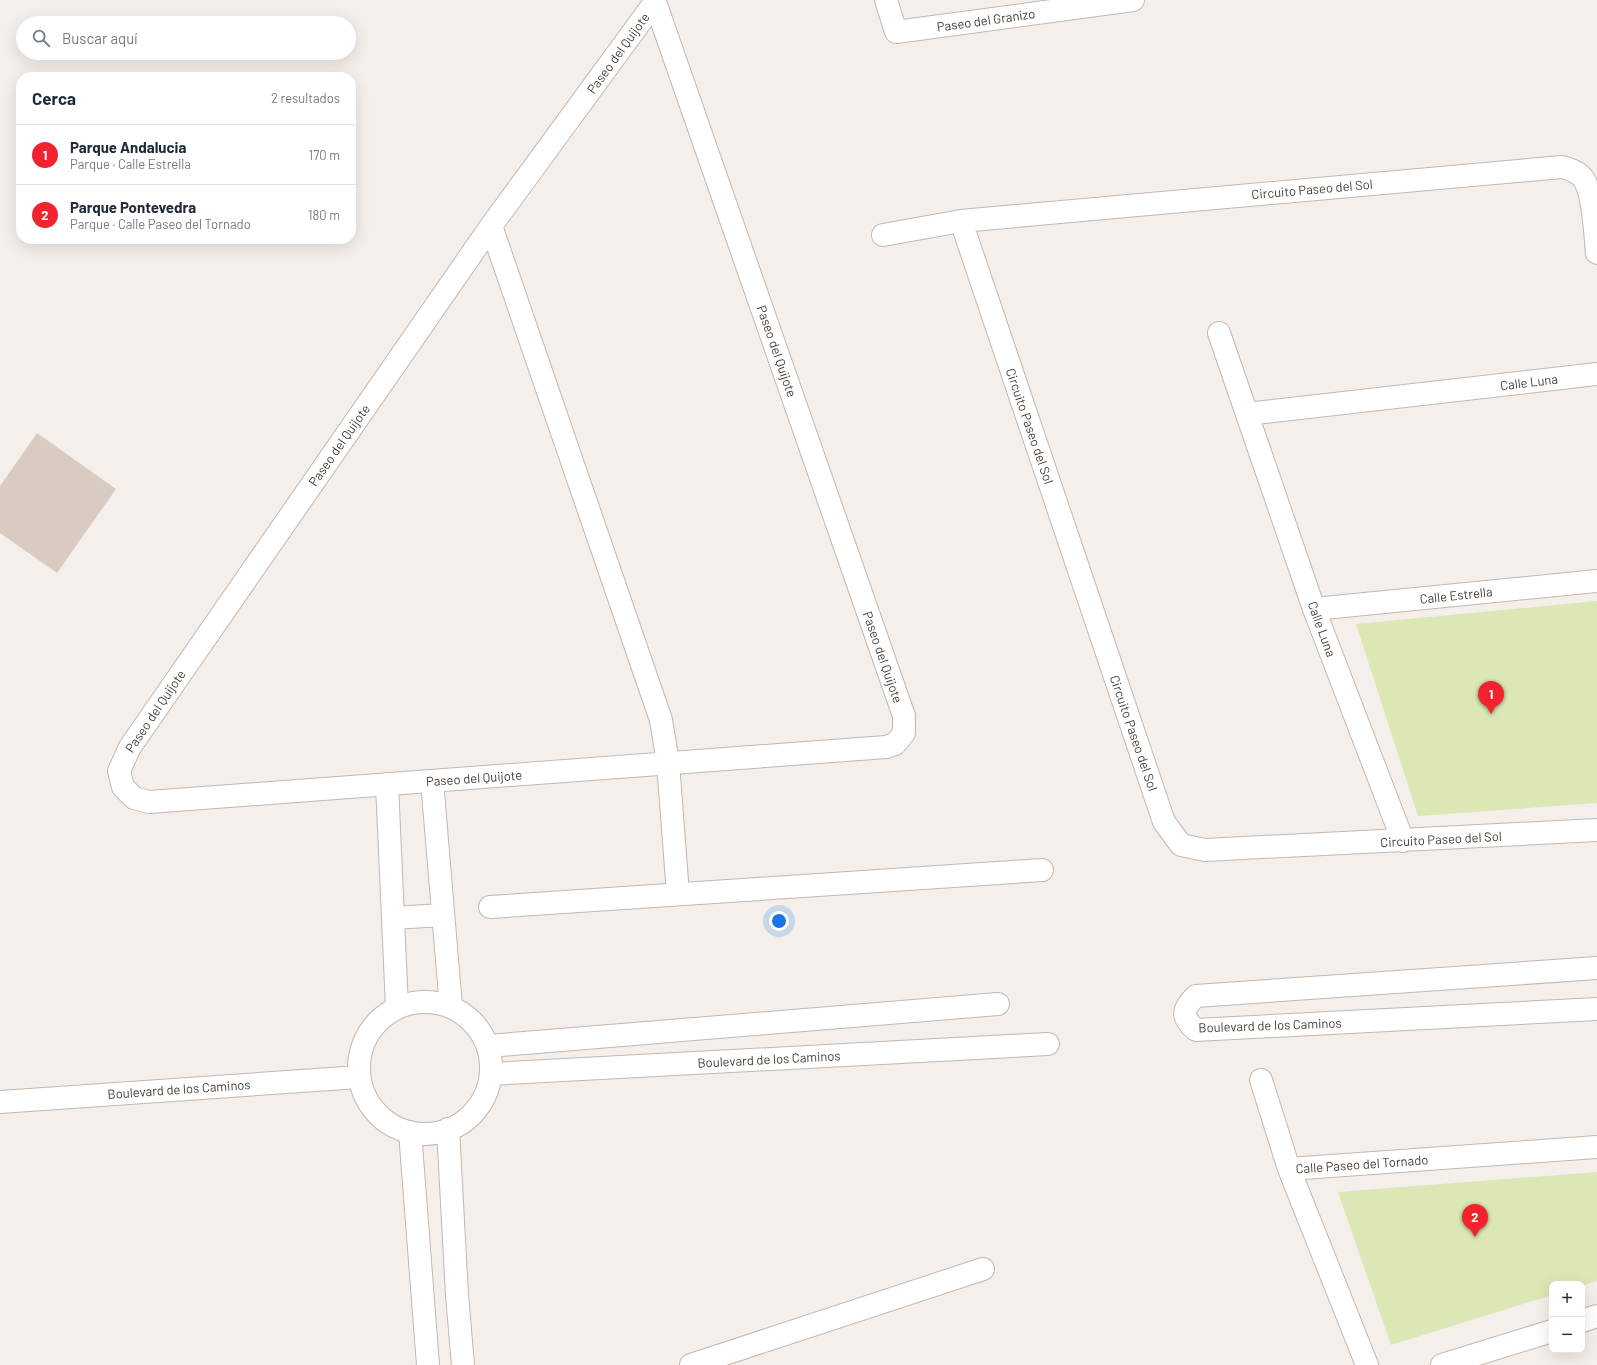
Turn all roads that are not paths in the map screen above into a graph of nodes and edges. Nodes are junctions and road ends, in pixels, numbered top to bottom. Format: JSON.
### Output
{"nodes":[{"id":1,"x":886,"y":0,"type":"edge"},
{"id":2,"x":1133,"y":0,"type":"edge"},
{"id":3,"x":655,"y":1,"type":"edge"},
{"id":4,"x":961,"y":221,"type":"junction"},
{"id":5,"x":491,"y":226,"type":"junction"},
{"id":6,"x":883,"y":235,"type":"dead end"},
{"id":7,"x":1597,"y":253,"type":"edge"},
{"id":8,"x":1220,"y":333,"type":"dead end"},
{"id":9,"x":1597,"y":374,"type":"edge"},
{"id":10,"x":1247,"y":414,"type":"junction"},
{"id":11,"x":1597,"y":581,"type":"edge"},
{"id":12,"x":1314,"y":609,"type":"junction"},
{"id":13,"x":668,"y":764,"type":"junction"},
{"id":14,"x":432,"y":781,"type":"junction"},
{"id":15,"x":387,"y":784,"type":"junction"},
{"id":16,"x":1597,"y":830,"type":"edge"},
{"id":17,"x":1402,"y":841,"type":"junction"},
{"id":18,"x":1042,"y":870,"type":"dead end"},
{"id":19,"x":678,"y":894,"type":"junction"},
{"id":20,"x":490,"y":907,"type":"dead end"},
{"id":21,"x":443,"y":915,"type":"junction"},
{"id":22,"x":393,"y":918,"type":"junction"},
{"id":23,"x":1597,"y":968,"type":"edge"},
{"id":24,"x":998,"y":1004,"type":"dead end"},
{"id":25,"x":451,"y":1007,"type":"junction"},
{"id":26,"x":397,"y":1008,"type":"junction"},
{"id":27,"x":1597,"y":1008,"type":"edge"},
{"id":28,"x":1048,"y":1044,"type":"dead end"},
{"id":29,"x":488,"y":1046,"type":"junction"},
{"id":30,"x":491,"y":1074,"type":"junction"},
{"id":31,"x":359,"y":1077,"type":"junction"},
{"id":32,"x":1261,"y":1080,"type":"dead end"},
{"id":33,"x":0,"y":1102,"type":"edge"},
{"id":34,"x":448,"y":1129,"type":"junction"},
{"id":35,"x":410,"y":1132,"type":"junction"},
{"id":36,"x":1597,"y":1147,"type":"edge"},
{"id":37,"x":1289,"y":1169,"type":"junction"},
{"id":38,"x":983,"y":1269,"type":"dead end"},
{"id":39,"x":1597,"y":1316,"type":"edge"},
{"id":40,"x":1585,"y":1320,"type":"edge"},
{"id":41,"x":1549,"y":1332,"type":"edge"},
{"id":42,"x":428,"y":1365,"type":"edge"},
{"id":43,"x":463,"y":1365,"type":"edge"},
{"id":44,"x":691,"y":1365,"type":"edge"},
{"id":45,"x":1367,"y":1365,"type":"edge"},
{"id":46,"x":1442,"y":1365,"type":"edge"}],
"edges":[{"from":1,"to":2,"type":"street","name":"Paseo del Granizo"},
{"from":3,"to":5,"type":"street","name":"Paseo del Quijote"},
{"from":3,"to":13,"type":"street","name":"Paseo del Quijote"},
{"from":4,"to":6,"type":"street","name":"Circuito Paseo del Sol"},
{"from":4,"to":7,"type":"street","name":"Circuito Paseo del Sol"},
{"from":4,"to":17,"type":"street","name":"Circuito Paseo del Sol"},
{"from":5,"to":13,"type":"street"},
{"from":5,"to":15,"type":"street","name":"Paseo del Quijote"},
{"from":8,"to":10,"type":"street","name":"Calle Luna"},
{"from":9,"to":10,"type":"street","name":"Calle Luna"},
{"from":10,"to":12,"type":"street","name":"Calle Luna"},
{"from":11,"to":12,"type":"street","name":"Calle Estrella"},
{"from":12,"to":17,"type":"street","name":"Calle Luna"},
{"from":13,"to":14,"type":"street","name":"Paseo del Quijote"},
{"from":13,"to":19,"type":"street"},
{"from":14,"to":15,"type":"street","name":"Paseo del Quijote"},
{"from":14,"to":21,"type":"street"},
{"from":15,"to":22,"type":"street"},
{"from":16,"to":17,"type":"street","name":"Circuito Paseo del Sol"},
{"from":18,"to":19,"type":"street"},
{"from":19,"to":20,"type":"street"},
{"from":21,"to":22,"type":"street"},
{"from":21,"to":25,"type":"street"},
{"from":22,"to":26,"type":"street"},
{"from":23,"to":27,"type":"street","name":"Boulevard de los Caminos"},
{"from":24,"to":29,"type":"street"},
{"from":25,"to":26,"type":"street"},
{"from":25,"to":29,"type":"street"},
{"from":26,"to":31,"type":"street"},
{"from":28,"to":30,"type":"street","name":"Boulevard de los Caminos"},
{"from":29,"to":30,"type":"street"},
{"from":30,"to":34,"type":"street"},
{"from":31,"to":33,"type":"street","name":"Boulevard de los Caminos"},
{"from":31,"to":35,"type":"street"},
{"from":32,"to":37,"type":"street"},
{"from":34,"to":35,"type":"street"},
{"from":34,"to":43,"type":"street"},
{"from":35,"to":42,"type":"street"},
{"from":36,"to":37,"type":"street","name":"Calle Paseo del Tornado"},
{"from":37,"to":45,"type":"street","name":"Calle Paseo del Tornado"},
{"from":38,"to":44,"type":"street"},
{"from":39,"to":40,"type":"street"},
{"from":41,"to":46,"type":"street"}]}
